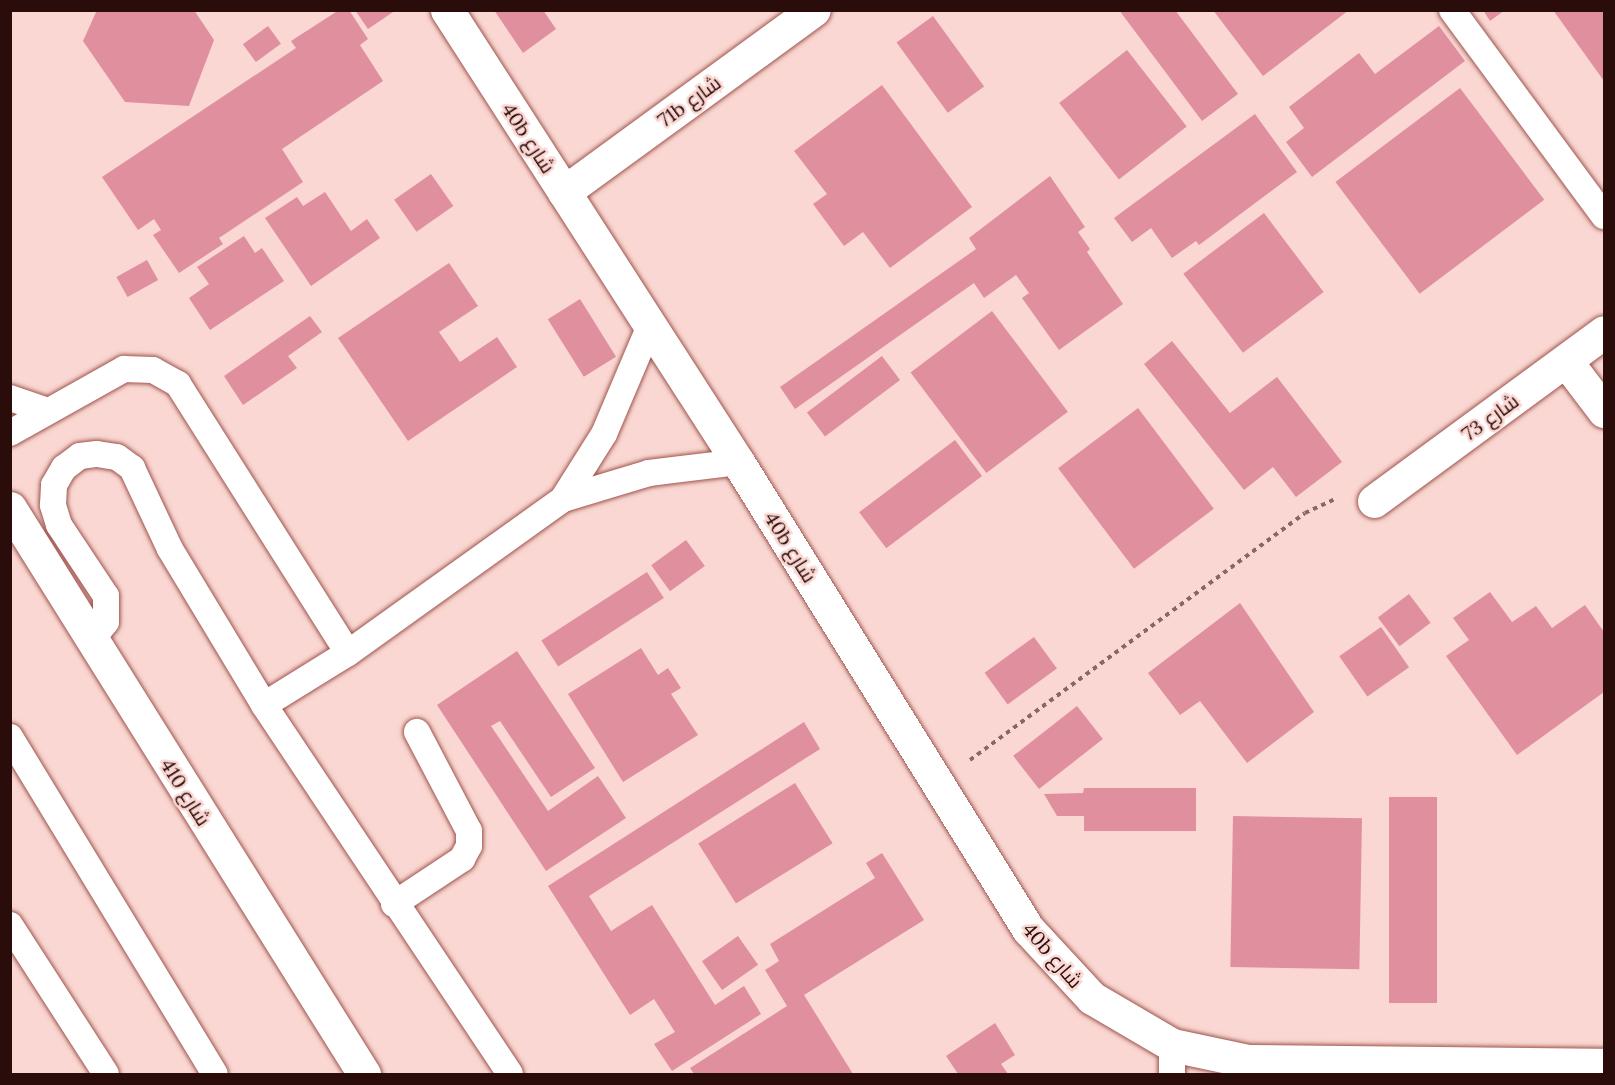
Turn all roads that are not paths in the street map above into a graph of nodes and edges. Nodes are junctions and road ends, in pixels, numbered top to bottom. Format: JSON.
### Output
{"nodes":[{"id":1,"x":447,"y":10,"type":"edge"},
{"id":2,"x":814,"y":10,"type":"edge"},
{"id":3,"x":1452,"y":10,"type":"edge"},
{"id":4,"x":564,"y":192,"type":"junction"},
{"id":5,"x":1605,"y":216,"type":"edge"},
{"id":6,"x":649,"y":328,"type":"junction"},
{"id":7,"x":1605,"y":332,"type":"edge"},
{"id":8,"x":1566,"y":361,"type":"junction"},
{"id":9,"x":10,"y":398,"type":"edge"},
{"id":10,"x":45,"y":410,"type":"junction"},
{"id":11,"x":1605,"y":411,"type":"edge"},
{"id":12,"x":10,"y":433,"type":"edge"},
{"id":13,"x":738,"y":462,"type":"junction"},
{"id":14,"x":1385,"y":494,"type":"road end"},
{"id":15,"x":563,"y":500,"type":"junction"},
{"id":16,"x":10,"y":508,"type":"edge"},
{"id":17,"x":91,"y":641,"type":"junction"},
{"id":18,"x":348,"y":653,"type":"junction"},
{"id":19,"x":264,"y":705,"type":"junction"},
{"id":20,"x":417,"y":732,"type":"dead end"},
{"id":21,"x":10,"y":737,"type":"edge"},
{"id":22,"x":394,"y":904,"type":"junction"},
{"id":23,"x":10,"y":926,"type":"edge"},
{"id":24,"x":1172,"y":1060,"type":"edge"},
{"id":25,"x":1605,"y":1065,"type":"edge"},
{"id":26,"x":362,"y":1073,"type":"edge"},
{"id":27,"x":106,"y":1074,"type":"edge"},
{"id":28,"x":215,"y":1074,"type":"edge"},
{"id":29,"x":510,"y":1074,"type":"edge"}],
"edges":[{"from":1,"to":4,"type":"street","name":"40b شارع"},
{"from":2,"to":4,"type":"street","name":"71b شارع"},
{"from":3,"to":5,"type":"lane"},
{"from":4,"to":6,"type":"street","name":"40b شارع"},
{"from":6,"to":13,"type":"street","name":"40b شارع"},
{"from":6,"to":15,"type":"lane"},
{"from":7,"to":8,"type":"street","name":"شارع 73"},
{"from":8,"to":11,"type":"street"},
{"from":8,"to":14,"type":"street","name":"شارع 73"},
{"from":9,"to":10,"type":"lane"},
{"from":10,"to":12,"type":"lane"},
{"from":10,"to":18,"type":"lane"},
{"from":13,"to":15,"type":"lane"},
{"from":13,"to":24,"type":"street","name":"40b شارع"},
{"from":15,"to":18,"type":"lane"},
{"from":16,"to":17,"type":"street","name":"شارع 410"},
{"from":17,"to":19,"type":"lane"},
{"from":17,"to":26,"type":"street","name":"شارع 410"},
{"from":18,"to":19,"type":"lane"},
{"from":19,"to":22,"type":"lane"},
{"from":20,"to":22,"type":"lane"},
{"from":21,"to":28,"type":"lane"},
{"from":22,"to":29,"type":"lane"},
{"from":23,"to":27,"type":"lane"},
{"from":24,"to":25,"type":"street","name":"40b شارع"}]}
